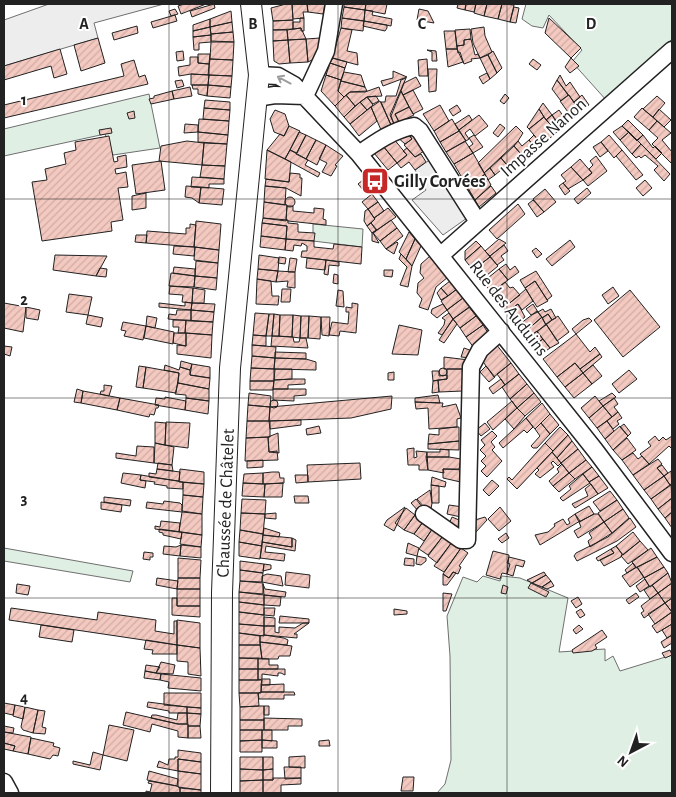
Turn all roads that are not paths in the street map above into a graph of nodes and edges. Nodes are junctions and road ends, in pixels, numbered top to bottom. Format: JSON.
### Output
{"nodes":[{"id":1,"x":334,"y":4,"type":"edge"},
{"id":2,"x":252,"y":7,"type":"edge"},
{"id":3,"x":672,"y":50,"type":"edge"},
{"id":4,"x":259,"y":75,"type":"junction"},
{"id":5,"x":305,"y":96,"type":"junction"},
{"id":6,"x":256,"y":98,"type":"junction"},
{"id":7,"x":359,"y":154,"type":"junction"},
{"id":8,"x":478,"y":222,"type":"junction"},
{"id":9,"x":441,"y":255,"type":"junction"},
{"id":10,"x":501,"y":331,"type":"junction"},
{"id":11,"x":424,"y":514,"type":"dead end"},
{"id":12,"x":672,"y":553,"type":"edge"},
{"id":13,"x":4,"y":782,"type":"edge"},
{"id":14,"x":10,"y":793,"type":"edge"},
{"id":15,"x":221,"y":793,"type":"edge"}],
"edges":[{"from":1,"to":5,"type":"street"},
{"from":2,"to":4,"type":"main road","name":"Chaussée de Châtelet"},
{"from":3,"to":8,"type":"street","name":"Impasse Nanon"},
{"from":5,"to":4,"type":"street","name":"Rue des Auduins","one_way":true},
{"from":4,"to":6,"type":"main road","name":"Chaussée de Châtelet"},
{"from":5,"to":6,"type":"street"},
{"from":5,"to":7,"type":"street","name":"Rue des Auduins"},
{"from":6,"to":15,"type":"main road","name":"Chaussée de Châtelet"},
{"from":7,"to":8,"type":"street"},
{"from":7,"to":9,"type":"street","name":"Rue des Auduins"},
{"from":8,"to":9,"type":"street","name":"Impasse Nanon"},
{"from":9,"to":10,"type":"street","name":"Rue des Auduins"},
{"from":10,"to":11,"type":"street"},
{"from":10,"to":12,"type":"street","name":"Rue des Auduins"},
{"from":13,"to":14,"type":"street"}]}
